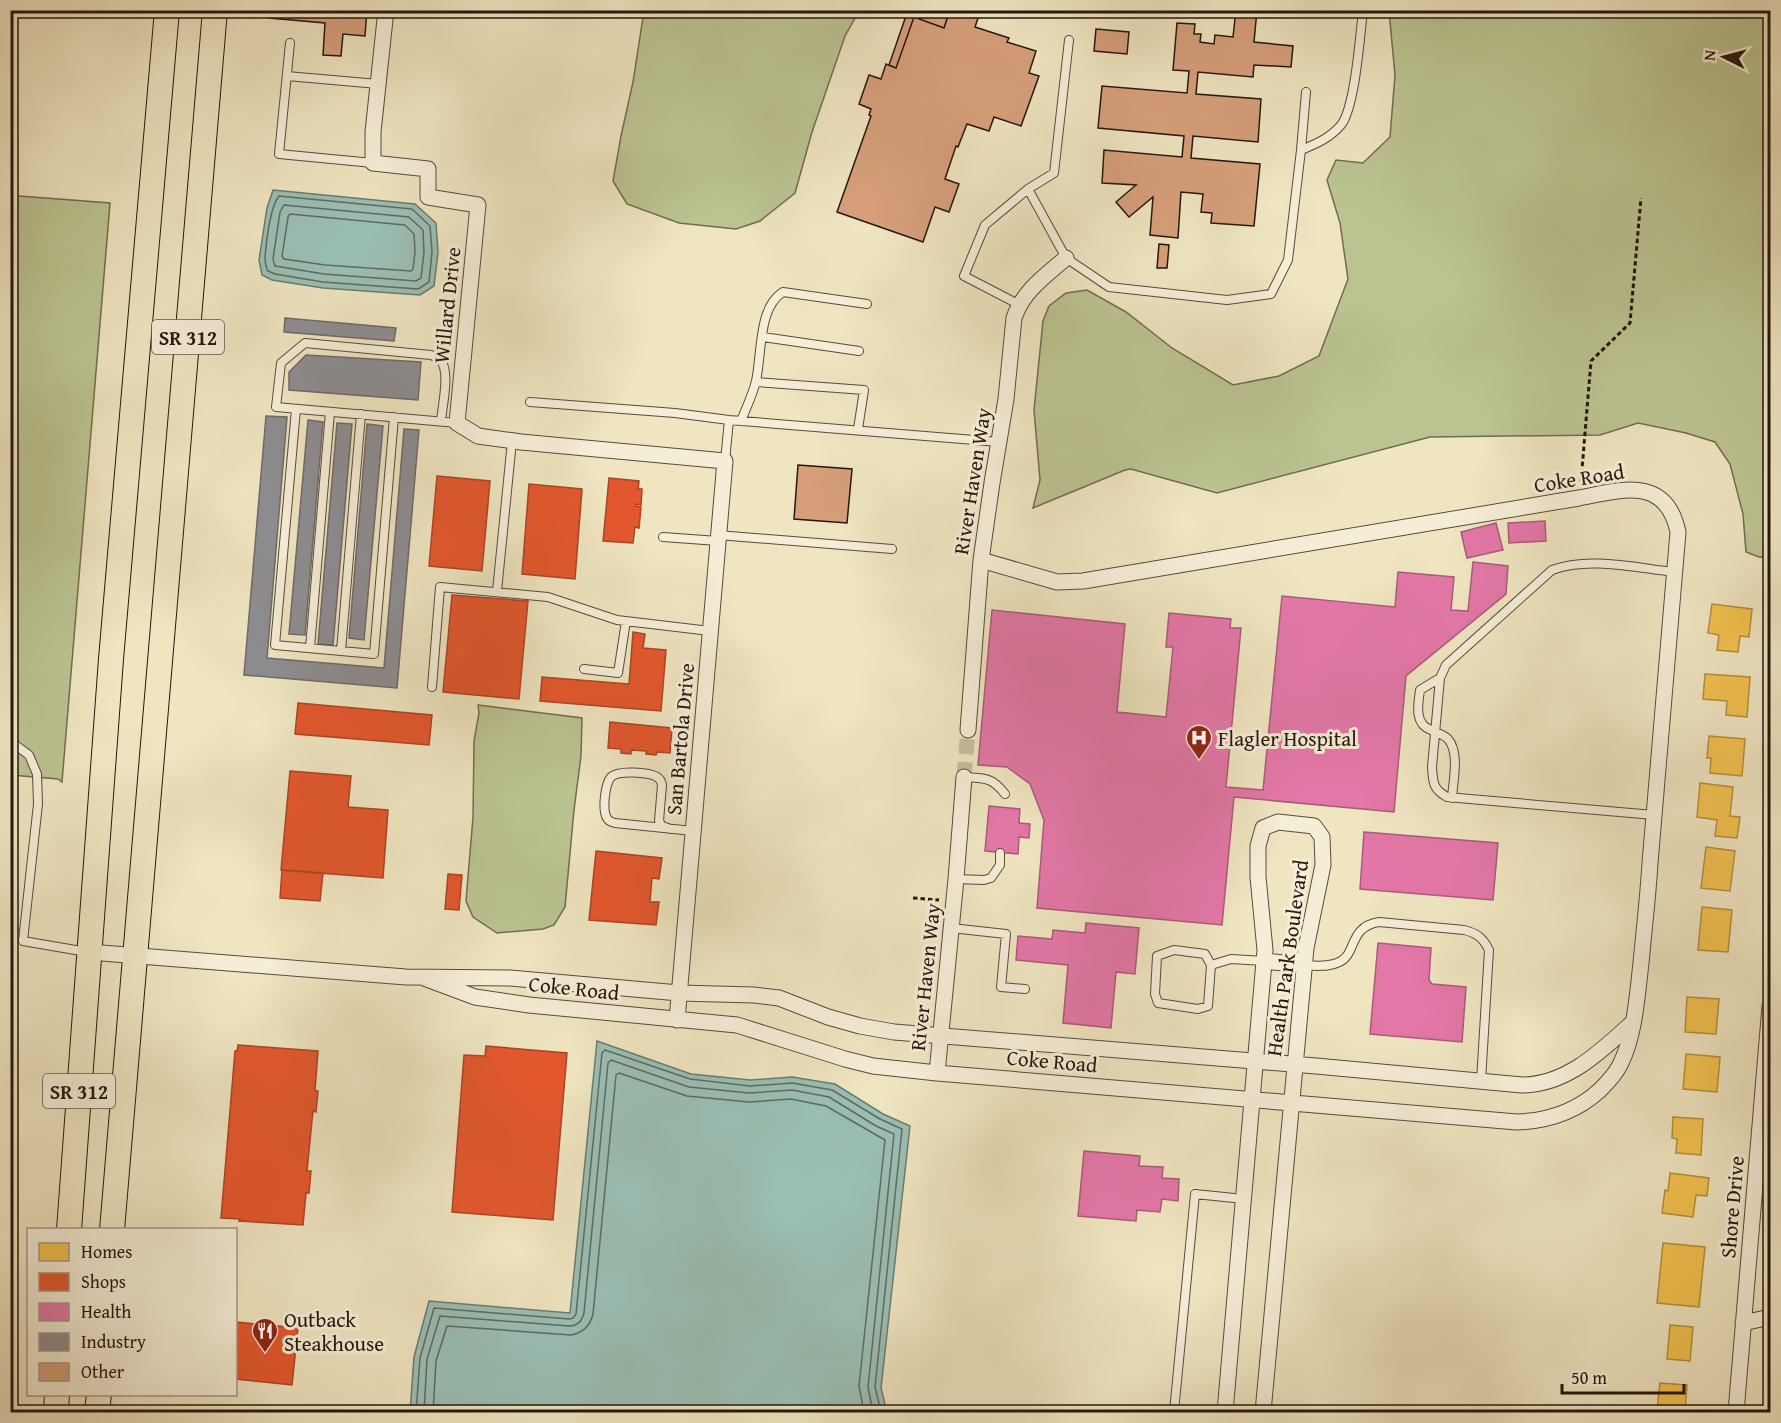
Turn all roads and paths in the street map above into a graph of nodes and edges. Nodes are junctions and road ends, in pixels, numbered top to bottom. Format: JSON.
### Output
{"nodes":[{"id":1,"x":166,"y":10,"type":"edge"},
{"id":2,"x":215,"y":10,"type":"edge"},
{"id":3,"x":386,"y":10,"type":"edge"},
{"id":4,"x":1363,"y":10,"type":"edge"},
{"id":5,"x":1069,"y":40,"type":"dead end"},
{"id":6,"x":290,"y":43,"type":"dead end"},
{"id":7,"x":287,"y":76,"type":"junction"},
{"id":8,"x":378,"y":84,"type":"junction"},
{"id":9,"x":1306,"y":92,"type":"dead end"},
{"id":10,"x":1301,"y":150,"type":"junction"},
{"id":11,"x":373,"y":163,"type":"junction"},
{"id":12,"x":1028,"y":189,"type":"junction"},
{"id":13,"x":1641,"y":198,"type":"dead end"},
{"id":14,"x":1066,"y":258,"type":"junction"},
{"id":15,"x":867,"y":303,"type":"dead end"},
{"id":16,"x":1020,"y":305,"type":"junction"},
{"id":17,"x":763,"y":337,"type":"junction"},
{"id":18,"x":859,"y":351,"type":"dead end"},
{"id":19,"x":756,"y":382,"type":"junction"},
{"id":20,"x":530,"y":402,"type":"dead end"},
{"id":21,"x":296,"y":409,"type":"junction"},
{"id":22,"x":330,"y":411,"type":"junction"},
{"id":23,"x":361,"y":414,"type":"junction"},
{"id":24,"x":393,"y":417,"type":"junction"},
{"id":25,"x":729,"y":420,"type":"junction"},
{"id":26,"x":441,"y":421,"type":"junction"},
{"id":27,"x":741,"y":421,"type":"junction"},
{"id":28,"x":457,"y":423,"type":"junction"},
{"id":29,"x":858,"y":429,"type":"junction"},
{"id":30,"x":512,"y":441,"type":"junction"},
{"id":31,"x":999,"y":442,"type":"junction"},
{"id":32,"x":725,"y":462,"type":"junction"},
{"id":33,"x":1579,"y":498,"type":"junction"},
{"id":34,"x":663,"y":537,"type":"dead end"},
{"id":35,"x":718,"y":538,"type":"junction"},
{"id":36,"x":892,"y":549,"type":"dead end"},
{"id":37,"x":981,"y":561,"type":"junction"},
{"id":38,"x":1674,"y":572,"type":"junction"},
{"id":39,"x":497,"y":591,"type":"junction"},
{"id":40,"x":626,"y":621,"type":"junction"},
{"id":41,"x":710,"y":631,"type":"junction"},
{"id":42,"x":310,"y":648,"type":"junction"},
{"id":43,"x":341,"y":651,"type":"junction"},
{"id":44,"x":584,"y":669,"type":"dead end"},
{"id":45,"x":1440,"y":678,"type":"junction"},
{"id":46,"x":432,"y":687,"type":"dead end"},
{"id":47,"x":968,"y":730,"type":"tunnel mouth"},
{"id":48,"x":1436,"y":732,"type":"junction"},
{"id":49,"x":10,"y":741,"type":"edge"},
{"id":50,"x":964,"y":777,"type":"joint"},
{"id":51,"x":1005,"y":794,"type":"dead end"},
{"id":52,"x":1452,"y":798,"type":"junction"},
{"id":53,"x":1654,"y":815,"type":"junction"},
{"id":54,"x":670,"y":829,"type":"junction"},
{"id":55,"x":693,"y":831,"type":"junction"},
{"id":56,"x":1000,"y":853,"type":"dead end"},
{"id":57,"x":956,"y":879,"type":"junction"},
{"id":58,"x":913,"y":898,"type":"dead end"},
{"id":59,"x":940,"y":900,"type":"dead end"},
{"id":60,"x":951,"y":928,"type":"junction"},
{"id":61,"x":89,"y":952,"type":"junction"},
{"id":62,"x":135,"y":956,"type":"junction"},
{"id":63,"x":1264,"y":961,"type":"junction"},
{"id":64,"x":1304,"y":964,"type":"junction"},
{"id":65,"x":1211,"y":965,"type":"junction"},
{"id":66,"x":424,"y":978,"type":"junction"},
{"id":67,"x":1025,"y":989,"type":"dead end"},
{"id":68,"x":679,"y":993,"type":"junction"},
{"id":69,"x":1770,"y":1006,"type":"edge"},
{"id":70,"x":677,"y":1020,"type":"junction"},
{"id":71,"x":1633,"y":1022,"type":"junction"},
{"id":72,"x":941,"y":1036,"type":"junction"},
{"id":73,"x":1256,"y":1061,"type":"junction"},
{"id":74,"x":1294,"y":1064,"type":"junction"},
{"id":75,"x":937,"y":1073,"type":"junction"},
{"id":76,"x":1481,"y":1081,"type":"junction"},
{"id":77,"x":1252,"y":1099,"type":"junction"},
{"id":78,"x":1291,"y":1102,"type":"junction"},
{"id":79,"x":1766,"y":1119,"type":"edge"},
{"id":80,"x":1244,"y":1199,"type":"junction"},
{"id":81,"x":69,"y":1228,"type":"edge"},
{"id":82,"x":112,"y":1228,"type":"edge"},
{"id":83,"x":1770,"y":1317,"type":"edge"},
{"id":84,"x":1743,"y":1323,"type":"junction"},
{"id":85,"x":57,"y":1396,"type":"edge"},
{"id":86,"x":99,"y":1396,"type":"edge"},
{"id":87,"x":56,"y":1413,"type":"edge"},
{"id":88,"x":97,"y":1413,"type":"edge"},
{"id":89,"x":1174,"y":1413,"type":"edge"},
{"id":90,"x":1226,"y":1413,"type":"edge"},
{"id":91,"x":1263,"y":1413,"type":"edge"},
{"id":92,"x":1736,"y":1413,"type":"edge"}],
"edges":[{"from":1,"to":61,"type":"main road","number":"SR 312"},
{"from":2,"to":62,"type":"main road","number":"SR 312"},
{"from":3,"to":8,"type":"street"},
{"from":4,"to":10,"type":"lane"},
{"from":5,"to":12,"type":"lane"},
{"from":6,"to":7,"type":"lane"},
{"from":7,"to":8,"type":"lane"},
{"from":7,"to":11,"type":"lane"},
{"from":8,"to":11,"type":"street"},
{"from":9,"to":10,"type":"lane"},
{"from":10,"to":14,"type":"lane"},
{"from":11,"to":28,"type":"street","name":"Willard Drive"},
{"from":12,"to":14,"type":"lane"},
{"from":12,"to":16,"type":"lane"},
{"from":13,"to":33,"type":"path"},
{"from":14,"to":16,"type":"street","name":"River Haven Way"},
{"from":15,"to":17,"type":"lane"},
{"from":16,"to":31,"type":"street","name":"River Haven Way"},
{"from":17,"to":18,"type":"lane"},
{"from":17,"to":19,"type":"lane"},
{"from":19,"to":27,"type":"lane"},
{"from":19,"to":29,"type":"lane"},
{"from":20,"to":25,"type":"lane"},
{"from":21,"to":22,"type":"lane"},
{"from":21,"to":26,"type":"lane"},
{"from":21,"to":42,"type":"lane"},
{"from":22,"to":23,"type":"lane"},
{"from":22,"to":42,"type":"lane"},
{"from":23,"to":24,"type":"lane"},
{"from":23,"to":43,"type":"lane"},
{"from":24,"to":26,"type":"lane"},
{"from":24,"to":43,"type":"lane"},
{"from":25,"to":27,"type":"lane"},
{"from":25,"to":32,"type":"lane"},
{"from":26,"to":28,"type":"lane"},
{"from":27,"to":29,"type":"lane"},
{"from":28,"to":30,"type":"street"},
{"from":29,"to":31,"type":"lane"},
{"from":30,"to":32,"type":"street"},
{"from":30,"to":39,"type":"lane"},
{"from":31,"to":37,"type":"street","name":"River Haven Way"},
{"from":32,"to":35,"type":"street","name":"San Bartola Drive"},
{"from":33,"to":37,"type":"street","name":"Coke Road"},
{"from":33,"to":38,"type":"street","name":"Coke Road"},
{"from":34,"to":35,"type":"lane"},
{"from":35,"to":36,"type":"lane"},
{"from":35,"to":41,"type":"street","name":"San Bartola Drive"},
{"from":37,"to":47,"type":"street","name":"River Haven Way"},
{"from":38,"to":45,"type":"lane"},
{"from":38,"to":53,"type":"street","name":"Coke Road"},
{"from":39,"to":40,"type":"lane"},
{"from":39,"to":46,"type":"lane"},
{"from":40,"to":41,"type":"lane"},
{"from":40,"to":44,"type":"lane"},
{"from":41,"to":55,"type":"street","name":"San Bartola Drive"},
{"from":42,"to":43,"type":"lane"},
{"from":45,"to":48,"type":"lane"},
{"from":45,"to":48,"type":"lane"},
{"from":48,"to":52,"type":"lane"},
{"from":48,"to":52,"type":"lane"},
{"from":49,"to":61,"type":"lane"},
{"from":50,"to":51,"type":"lane"},
{"from":50,"to":57,"type":"street","name":"River Haven Way"},
{"from":52,"to":53,"type":"lane"},
{"from":53,"to":71,"type":"street","name":"Coke Road"},
{"from":54,"to":54,"type":"lane"},
{"from":54,"to":55,"type":"lane"},
{"from":55,"to":68,"type":"street","name":"San Bartola Drive"},
{"from":56,"to":57,"type":"lane"},
{"from":57,"to":60,"type":"street","name":"River Haven Way"},
{"from":58,"to":59,"type":"path"},
{"from":60,"to":67,"type":"lane"},
{"from":60,"to":72,"type":"street","name":"River Haven Way"},
{"from":61,"to":62,"type":"street","name":"Coke Road"},
{"from":61,"to":81,"type":"main road","number":"SR 312"},
{"from":62,"to":66,"type":"street","name":"Coke Road"},
{"from":62,"to":82,"type":"main road","number":"SR 312"},
{"from":63,"to":64,"type":"street"},
{"from":63,"to":64,"type":"street","name":"Health Park Boulevard"},
{"from":63,"to":65,"type":"lane"},
{"from":63,"to":73,"type":"street","name":"Health Park Boulevard"},
{"from":64,"to":74,"type":"street","name":"Health Park Boulevard"},
{"from":64,"to":76,"type":"lane"},
{"from":65,"to":65,"type":"lane"},
{"from":66,"to":68,"type":"street","name":"Coke Road"},
{"from":66,"to":70,"type":"street","name":"Coke Road"},
{"from":68,"to":70,"type":"street","name":"San Bartola Drive"},
{"from":68,"to":72,"type":"street","name":"Coke Road"},
{"from":69,"to":79,"type":"street","name":"Shore Drive"},
{"from":70,"to":75,"type":"street","name":"Coke Road"},
{"from":71,"to":76,"type":"street","name":"Coke Road"},
{"from":71,"to":78,"type":"street","name":"Coke Road"},
{"from":72,"to":73,"type":"street","name":"Coke Road"},
{"from":72,"to":75,"type":"street","name":"River Haven Way"},
{"from":73,"to":74,"type":"street","name":"Coke Road"},
{"from":73,"to":77,"type":"street","name":"Health Park Boulevard"},
{"from":74,"to":76,"type":"street","name":"Coke Road"},
{"from":74,"to":78,"type":"street","name":"Health Park Boulevard"},
{"from":75,"to":77,"type":"street","name":"Coke Road"},
{"from":77,"to":78,"type":"street","name":"Coke Road"},
{"from":77,"to":80,"type":"street","name":"Health Park Boulevard"},
{"from":78,"to":91,"type":"street","name":"Health Park Boulevard"},
{"from":79,"to":84,"type":"street","name":"Shore Drive"},
{"from":80,"to":89,"type":"lane"},
{"from":80,"to":90,"type":"street","name":"Health Park Boulevard"},
{"from":83,"to":84,"type":"street"},
{"from":84,"to":92,"type":"street","name":"Shore Drive"},
{"from":85,"to":87,"type":"main road"},
{"from":86,"to":88,"type":"main road"}]}
